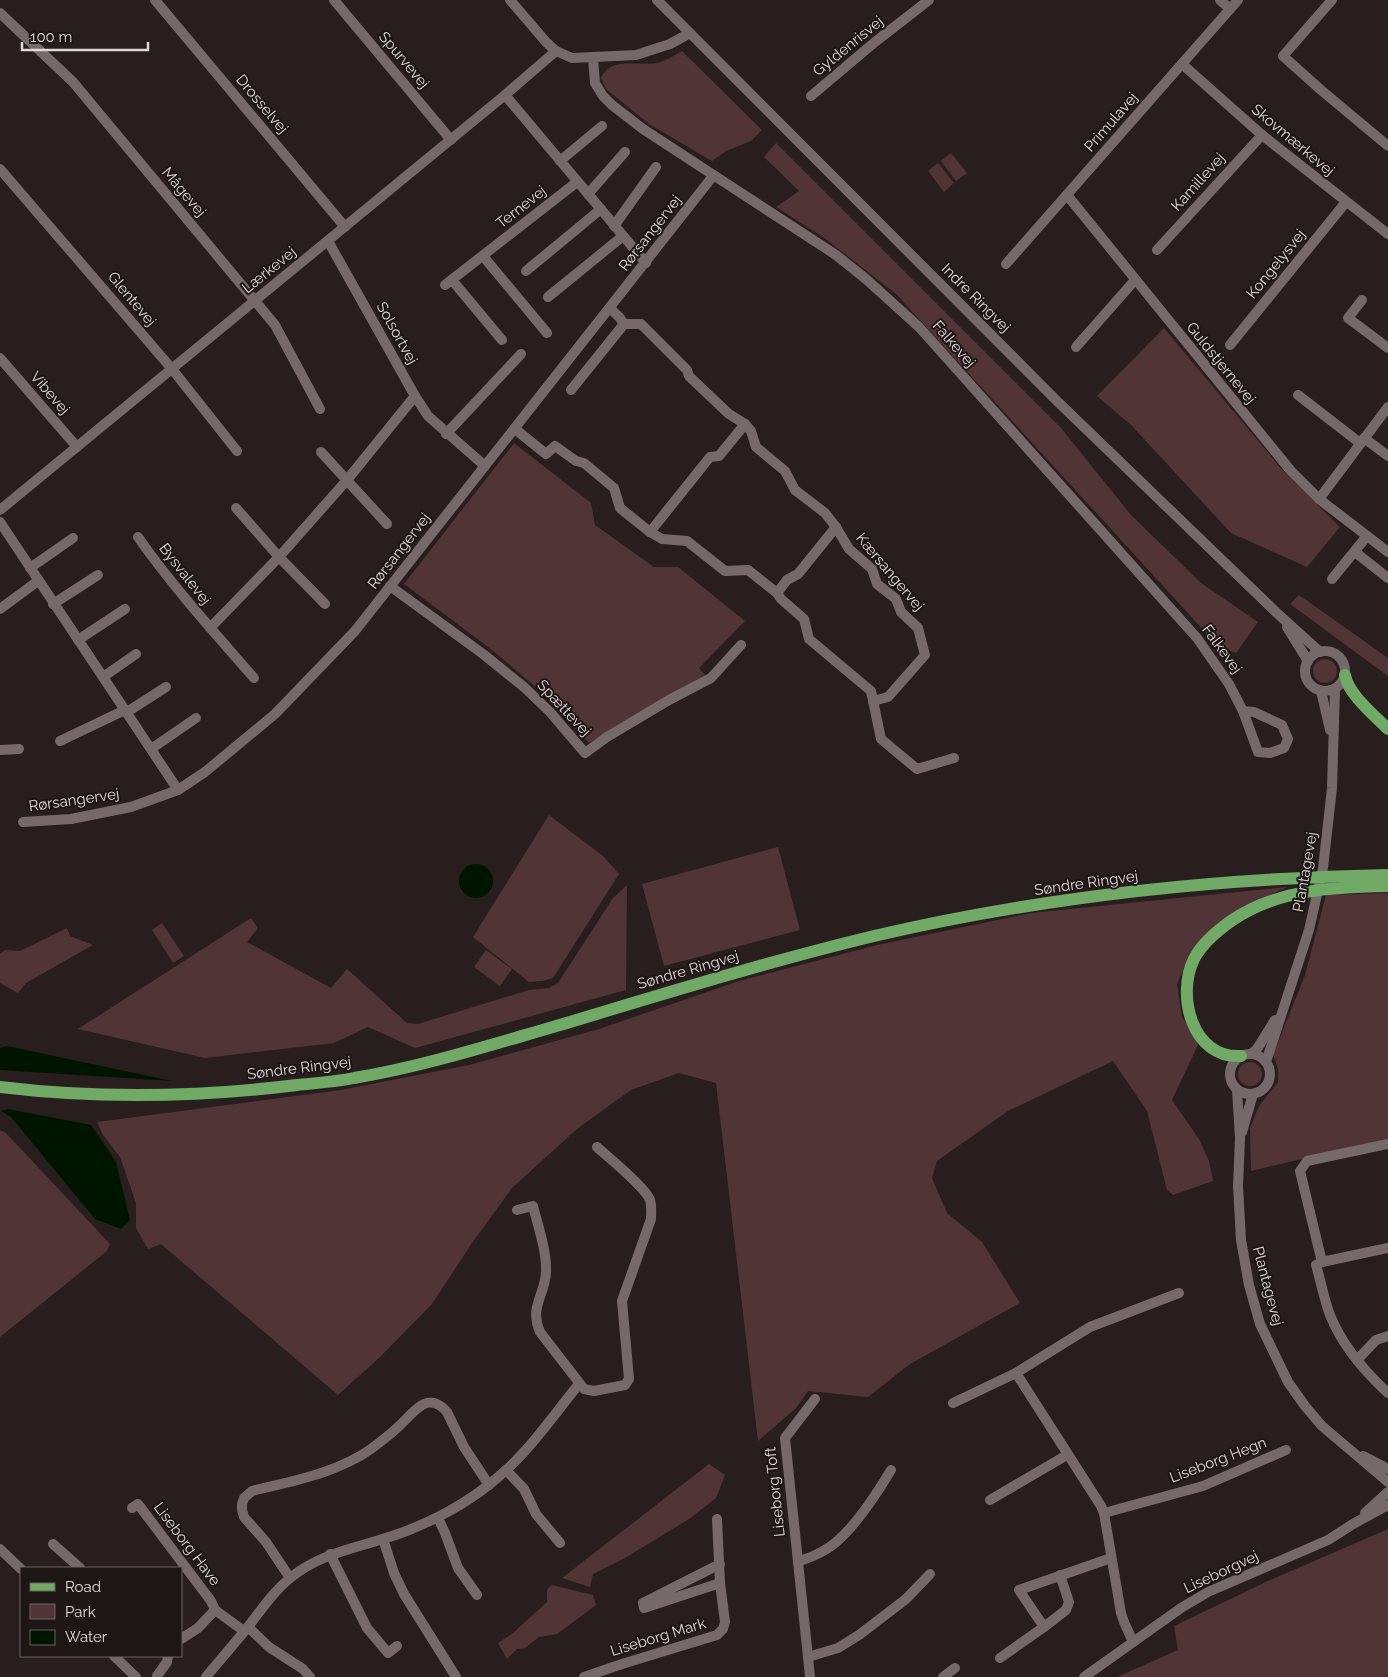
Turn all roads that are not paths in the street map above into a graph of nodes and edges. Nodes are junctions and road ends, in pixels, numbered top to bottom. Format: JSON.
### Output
{"nodes":[{"id":1,"x":155,"y":0,"type":"edge"},
{"id":2,"x":334,"y":0,"type":"edge"},
{"id":3,"x":510,"y":0,"type":"edge"},
{"id":4,"x":657,"y":0,"type":"edge"},
{"id":5,"x":929,"y":0,"type":"edge"},
{"id":6,"x":1220,"y":0,"type":"edge"},
{"id":7,"x":1238,"y":0,"type":"edge"},
{"id":8,"x":1332,"y":0,"type":"edge"},
{"id":9,"x":1230,"y":9,"type":"junction"},
{"id":10,"x":0,"y":13,"type":"edge"},
{"id":11,"x":690,"y":33,"type":"junction"},
{"id":12,"x":556,"y":51,"type":"junction"},
{"id":13,"x":593,"y":58,"type":"junction"},
{"id":14,"x":1182,"y":64,"type":"junction"},
{"id":15,"x":505,"y":95,"type":"junction"},
{"id":16,"x":811,"y":96,"type":"dead end"},
{"id":17,"x":602,"y":126,"type":"dead end"},
{"id":18,"x":1262,"y":135,"type":"junction"},
{"id":19,"x":451,"y":140,"type":"junction"},
{"id":20,"x":1388,"y":146,"type":"edge"},
{"id":21,"x":625,"y":152,"type":"dead end"},
{"id":22,"x":560,"y":161,"type":"junction"},
{"id":23,"x":656,"y":167,"type":"dead end"},
{"id":24,"x":0,"y":169,"type":"edge"},
{"id":25,"x":713,"y":176,"type":"junction"},
{"id":26,"x":577,"y":182,"type":"junction"},
{"id":27,"x":588,"y":194,"type":"junction"},
{"id":28,"x":1067,"y":195,"type":"junction"},
{"id":29,"x":1346,"y":202,"type":"junction"},
{"id":30,"x":600,"y":209,"type":"junction"},
{"id":31,"x":614,"y":226,"type":"junction"},
{"id":32,"x":344,"y":227,"type":"junction"},
{"id":33,"x":1388,"y":234,"type":"edge"},
{"id":34,"x":623,"y":236,"type":"junction"},
{"id":35,"x":328,"y":240,"type":"junction"},
{"id":36,"x":1157,"y":250,"type":"dead end"},
{"id":37,"x":483,"y":256,"type":"junction"},
{"id":38,"x":646,"y":263,"type":"junction"},
{"id":39,"x":1006,"y":264,"type":"dead end"},
{"id":40,"x":526,"y":270,"type":"dead end"},
{"id":41,"x":1135,"y":280,"type":"junction"},
{"id":42,"x":548,"y":298,"type":"dead end"},
{"id":43,"x":1362,"y":300,"type":"dead end"},
{"id":44,"x":255,"y":301,"type":"junction"},
{"id":45,"x":610,"y":308,"type":"junction"},
{"id":46,"x":624,"y":324,"type":"junction"},
{"id":47,"x":546,"y":333,"type":"dead end"},
{"id":48,"x":502,"y":340,"type":"dead end"},
{"id":49,"x":1230,"y":345,"type":"dead end"},
{"id":50,"x":1076,"y":347,"type":"dead end"},
{"id":51,"x":1388,"y":348,"type":"edge"},
{"id":52,"x":521,"y":354,"type":"dead end"},
{"id":53,"x":0,"y":358,"type":"edge"},
{"id":54,"x":172,"y":369,"type":"junction"},
{"id":55,"x":571,"y":390,"type":"dead end"},
{"id":56,"x":1298,"y":395,"type":"dead end"},
{"id":57,"x":415,"y":396,"type":"junction"},
{"id":58,"x":1388,"y":407,"type":"edge"},
{"id":59,"x":320,"y":409,"type":"dead end"},
{"id":60,"x":745,"y":424,"type":"junction"},
{"id":61,"x":515,"y":430,"type":"junction"},
{"id":62,"x":446,"y":434,"type":"junction"},
{"id":63,"x":1362,"y":440,"type":"junction"},
{"id":64,"x":77,"y":447,"type":"junction"},
{"id":65,"x":237,"y":451,"type":"dead end"},
{"id":66,"x":321,"y":452,"type":"dead end"},
{"id":67,"x":1388,"y":456,"type":"edge"},
{"id":68,"x":486,"y":466,"type":"junction"},
{"id":69,"x":347,"y":480,"type":"junction"},
{"id":70,"x":1319,"y":499,"type":"junction"},
{"id":71,"x":236,"y":508,"type":"dead end"},
{"id":72,"x":0,"y":510,"type":"edge"},
{"id":73,"x":0,"y":522,"type":"edge"},
{"id":74,"x":388,"y":524,"type":"dead end"},
{"id":75,"x":836,"y":527,"type":"junction"},
{"id":76,"x":650,"y":532,"type":"junction"},
{"id":77,"x":1367,"y":536,"type":"junction"},
{"id":78,"x":138,"y":537,"type":"dead end"},
{"id":79,"x":73,"y":538,"type":"dead end"},
{"id":80,"x":1355,"y":552,"type":"junction"},
{"id":81,"x":1388,"y":552,"type":"edge"},
{"id":82,"x":278,"y":557,"type":"junction"},
{"id":83,"x":30,"y":568,"type":"junction"},
{"id":84,"x":98,"y":575,"type":"dead end"},
{"id":85,"x":1388,"y":578,"type":"edge"},
{"id":86,"x":1332,"y":579,"type":"dead end"},
{"id":87,"x":38,"y":581,"type":"junction"},
{"id":88,"x":390,"y":586,"type":"junction"},
{"id":89,"x":777,"y":593,"type":"junction"},
{"id":90,"x":54,"y":604,"type":"junction"},
{"id":91,"x":325,"y":604,"type":"dead end"},
{"id":92,"x":0,"y":609,"type":"edge"},
{"id":93,"x":125,"y":609,"type":"dead end"},
{"id":94,"x":1278,"y":614,"type":"junction"},
{"id":95,"x":210,"y":628,"type":"junction"},
{"id":96,"x":78,"y":640,"type":"junction"},
{"id":97,"x":741,"y":645,"type":"dead end"},
{"id":98,"x":1320,"y":652,"type":"junction"},
{"id":99,"x":136,"y":654,"type":"dead end"},
{"id":100,"x":1308,"y":661,"type":"junction"},
{"id":101,"x":1345,"y":675,"type":"junction"},
{"id":102,"x":103,"y":677,"type":"junction"},
{"id":103,"x":254,"y":678,"type":"dead end"},
{"id":104,"x":166,"y":687,"type":"dead end"},
{"id":105,"x":1335,"y":689,"type":"junction"},
{"id":106,"x":1321,"y":691,"type":"junction"},
{"id":107,"x":873,"y":701,"type":"junction"},
{"id":108,"x":126,"y":711,"type":"junction"},
{"id":109,"x":1243,"y":711,"type":"junction"},
{"id":110,"x":196,"y":718,"type":"dead end"},
{"id":111,"x":1388,"y":729,"type":"edge"},
{"id":112,"x":1332,"y":738,"type":"junction"},
{"id":113,"x":60,"y":741,"type":"dead end"},
{"id":114,"x":0,"y":750,"type":"edge"},
{"id":115,"x":19,"y":750,"type":"dead end"},
{"id":116,"x":151,"y":750,"type":"junction"},
{"id":117,"x":954,"y":758,"type":"dead end"},
{"id":118,"x":178,"y":790,"type":"junction"},
{"id":119,"x":23,"y":822,"type":"dead end"},
{"id":120,"x":1388,"y":875,"type":"edge"},
{"id":121,"x":1388,"y":886,"type":"edge"},
{"id":122,"x":1283,"y":1007,"type":"junction"},
{"id":123,"x":1246,"y":1055,"type":"junction"},
{"id":124,"x":1266,"y":1062,"type":"junction"},
{"id":125,"x":0,"y":1087,"type":"edge"},
{"id":126,"x":1237,"y":1090,"type":"junction"},
{"id":127,"x":1253,"y":1094,"type":"junction"},
{"id":128,"x":1240,"y":1138,"type":"junction"},
{"id":129,"x":1388,"y":1144,"type":"edge"},
{"id":130,"x":597,"y":1147,"type":"dead end"},
{"id":131,"x":517,"y":1210,"type":"dead end"},
{"id":132,"x":1388,"y":1248,"type":"edge"},
{"id":133,"x":1322,"y":1262,"type":"junction"},
{"id":134,"x":1179,"y":1293,"type":"dead end"},
{"id":135,"x":1388,"y":1336,"type":"edge"},
{"id":136,"x":1357,"y":1360,"type":"junction"},
{"id":137,"x":1016,"y":1373,"type":"junction"},
{"id":138,"x":579,"y":1384,"type":"junction"},
{"id":139,"x":1388,"y":1393,"type":"edge"},
{"id":140,"x":815,"y":1400,"type":"dead end"},
{"id":141,"x":953,"y":1404,"type":"dead end"},
{"id":142,"x":1344,"y":1446,"type":"junction"},
{"id":143,"x":1286,"y":1450,"type":"dead end"},
{"id":144,"x":1067,"y":1455,"type":"junction"},
{"id":145,"x":1388,"y":1469,"type":"edge"},
{"id":146,"x":506,"y":1470,"type":"junction"},
{"id":147,"x":891,"y":1470,"type":"dead end"},
{"id":148,"x":1388,"y":1483,"type":"edge"},
{"id":149,"x":489,"y":1485,"type":"junction"},
{"id":150,"x":1388,"y":1492,"type":"edge"},
{"id":151,"x":990,"y":1500,"type":"dead end"},
{"id":152,"x":1388,"y":1505,"type":"edge"},
{"id":153,"x":132,"y":1508,"type":"dead end"},
{"id":154,"x":1104,"y":1513,"type":"junction"},
{"id":155,"x":438,"y":1518,"type":"junction"},
{"id":156,"x":717,"y":1519,"type":"dead end"},
{"id":157,"x":1353,"y":1524,"type":"junction"},
{"id":158,"x":383,"y":1539,"type":"junction"},
{"id":159,"x":560,"y":1543,"type":"dead end"},
{"id":160,"x":53,"y":1544,"type":"dead end"},
{"id":161,"x":0,"y":1549,"type":"edge"},
{"id":162,"x":330,"y":1554,"type":"junction"},
{"id":163,"x":1111,"y":1558,"type":"junction"},
{"id":164,"x":798,"y":1562,"type":"junction"},
{"id":165,"x":720,"y":1564,"type":"junction"},
{"id":166,"x":79,"y":1567,"type":"edge"},
{"id":167,"x":20,"y":1568,"type":"edge"},
{"id":168,"x":930,"y":1574,"type":"dead end"},
{"id":169,"x":1060,"y":1575,"type":"junction"},
{"id":170,"x":290,"y":1578,"type":"junction"},
{"id":171,"x":720,"y":1583,"type":"junction"},
{"id":172,"x":477,"y":1595,"type":"dead end"},
{"id":173,"x":215,"y":1610,"type":"junction"},
{"id":174,"x":1044,"y":1627,"type":"junction"},
{"id":175,"x":246,"y":1629,"type":"junction"},
{"id":176,"x":182,"y":1638,"type":"edge"},
{"id":177,"x":1133,"y":1642,"type":"junction"},
{"id":178,"x":397,"y":1646,"type":"dead end"},
{"id":179,"x":115,"y":1657,"type":"edge"},
{"id":180,"x":168,"y":1657,"type":"edge"},
{"id":181,"x":808,"y":1657,"type":"junction"},
{"id":182,"x":1000,"y":1658,"type":"dead end"},
{"id":183,"x":955,"y":1668,"type":"dead end"},
{"id":184,"x":157,"y":1676,"type":"dead end"},
{"id":185,"x":136,"y":1677,"type":"edge"},
{"id":186,"x":206,"y":1677,"type":"edge"},
{"id":187,"x":310,"y":1677,"type":"edge"},
{"id":188,"x":456,"y":1677,"type":"edge"},
{"id":189,"x":584,"y":1677,"type":"edge"},
{"id":190,"x":810,"y":1677,"type":"edge"},
{"id":191,"x":943,"y":1677,"type":"edge"},
{"id":192,"x":1084,"y":1677,"type":"edge"}],
"edges":[{"from":1,"to":32,"type":"street","name":"Drosselvej"},
{"from":2,"to":19,"type":"street","name":"Spurvevej"},
{"from":3,"to":12,"type":"street"},
{"from":4,"to":11,"type":"street","name":"Indre Ringvej"},
{"from":5,"to":16,"type":"street","name":"Gyldenrisvej"},
{"from":6,"to":9,"type":"street"},
{"from":7,"to":9,"type":"street","name":"Primulavej"},
{"from":8,"to":20,"type":"street"},
{"from":9,"to":14,"type":"street","name":"Primulavej"},
{"from":10,"to":44,"type":"street","name":"Mågevej"},
{"from":11,"to":13,"type":"street"},
{"from":11,"to":94,"type":"street","name":"Indre Ringvej"},
{"from":12,"to":13,"type":"street"},
{"from":12,"to":15,"type":"street","name":"Lærkevej"},
{"from":13,"to":25,"type":"street","name":"Falkevej"},
{"from":14,"to":18,"type":"street","name":"Skovmærkevej"},
{"from":14,"to":28,"type":"street","name":"Primulavej"},
{"from":15,"to":19,"type":"street","name":"Lærkevej"},
{"from":15,"to":22,"type":"street"},
{"from":17,"to":22,"type":"street"},
{"from":18,"to":29,"type":"street","name":"Skovmærkevej"},
{"from":18,"to":36,"type":"street","name":"Kamillevej"},
{"from":19,"to":32,"type":"street","name":"Lærkevej"},
{"from":21,"to":27,"type":"street"},
{"from":22,"to":26,"type":"street"},
{"from":23,"to":31,"type":"street"},
{"from":24,"to":54,"type":"street","name":"Glentevej"},
{"from":25,"to":38,"type":"street","name":"Rørsangervej"},
{"from":25,"to":109,"type":"street","name":"Falkevej"},
{"from":26,"to":27,"type":"street"},
{"from":26,"to":37,"type":"street","name":"Ternevej"},
{"from":27,"to":30,"type":"street"},
{"from":28,"to":39,"type":"street","name":"Primulavej"},
{"from":28,"to":41,"type":"street","name":"Guldstjernevej"},
{"from":29,"to":33,"type":"street","name":"Skovmærkevej"},
{"from":29,"to":49,"type":"street","name":"Kongelysvej"},
{"from":30,"to":31,"type":"street"},
{"from":30,"to":40,"type":"street"},
{"from":31,"to":34,"type":"street"},
{"from":32,"to":35,"type":"street","name":"Lærkevej"},
{"from":34,"to":38,"type":"street"},
{"from":34,"to":42,"type":"street"},
{"from":35,"to":44,"type":"street","name":"Lærkevej"},
{"from":35,"to":57,"type":"street","name":"Solsortvej"},
{"from":37,"to":47,"type":"street"},
{"from":37,"to":48,"type":"street","name":"Ternevej"},
{"from":38,"to":45,"type":"street","name":"Rørsangervej"},
{"from":41,"to":50,"type":"street"},
{"from":41,"to":70,"type":"street","name":"Guldstjernevej"},
{"from":43,"to":51,"type":"street"},
{"from":44,"to":54,"type":"street","name":"Lærkevej"},
{"from":44,"to":59,"type":"street","name":"Mågevej"},
{"from":45,"to":46,"type":"street"},
{"from":45,"to":61,"type":"street","name":"Rørsangervej"},
{"from":46,"to":55,"type":"street"},
{"from":46,"to":60,"type":"street","name":"Kærsangervej"},
{"from":52,"to":62,"type":"street"},
{"from":53,"to":64,"type":"street","name":"Vibevej"},
{"from":54,"to":64,"type":"street","name":"Lærkevej"},
{"from":54,"to":65,"type":"street","name":"Glentevej"},
{"from":56,"to":63,"type":"street"},
{"from":57,"to":62,"type":"street","name":"Solsortvej"},
{"from":57,"to":69,"type":"street","name":"Bysvalevej"},
{"from":58,"to":63,"type":"street"},
{"from":60,"to":75,"type":"street","name":"Kærsangervej"},
{"from":60,"to":76,"type":"street"},
{"from":61,"to":68,"type":"street","name":"Rørsangervej"},
{"from":61,"to":76,"type":"street"},
{"from":62,"to":68,"type":"street","name":"Solsortvej"},
{"from":63,"to":67,"type":"street"},
{"from":63,"to":70,"type":"street"},
{"from":64,"to":72,"type":"street","name":"Lærkevej"},
{"from":66,"to":69,"type":"street"},
{"from":68,"to":88,"type":"street","name":"Rørsangervej"},
{"from":69,"to":74,"type":"street"},
{"from":69,"to":82,"type":"street","name":"Bysvalevej"},
{"from":70,"to":77,"type":"street","name":"Guldstjernevej"},
{"from":71,"to":82,"type":"street"},
{"from":73,"to":83,"type":"street"},
{"from":75,"to":89,"type":"street","name":"Kærsangervej"},
{"from":75,"to":107,"type":"street","name":"Kærsangervej"},
{"from":76,"to":89,"type":"street"},
{"from":77,"to":80,"type":"street"},
{"from":77,"to":81,"type":"street","name":"Guldstjernevej"},
{"from":78,"to":95,"type":"street","name":"Bysvalevej"},
{"from":79,"to":83,"type":"street"},
{"from":80,"to":85,"type":"street"},
{"from":80,"to":86,"type":"street"},
{"from":82,"to":91,"type":"street"},
{"from":82,"to":95,"type":"street","name":"Bysvalevej"},
{"from":83,"to":87,"type":"street"},
{"from":84,"to":90,"type":"street"},
{"from":87,"to":90,"type":"street"},
{"from":87,"to":92,"type":"street"},
{"from":88,"to":97,"type":"street","name":"Spættevej"},
{"from":88,"to":118,"type":"street","name":"Rørsangervej"},
{"from":89,"to":107,"type":"street"},
{"from":90,"to":96,"type":"street"},
{"from":93,"to":96,"type":"street"},
{"from":94,"to":98,"type":"street","name":"Indre Ringvej"},
{"from":94,"to":100,"type":"street","name":"Indre Ringvej"},
{"from":95,"to":103,"type":"street","name":"Bysvalevej"},
{"from":96,"to":102,"type":"street"},
{"from":98,"to":100,"type":"street"},
{"from":98,"to":101,"type":"street"},
{"from":99,"to":102,"type":"street"},
{"from":100,"to":106,"type":"street"},
{"from":101,"to":105,"type":"street"},
{"from":101,"to":111,"type":"main road"},
{"from":102,"to":108,"type":"street"},
{"from":104,"to":108,"type":"street"},
{"from":105,"to":106,"type":"street"},
{"from":105,"to":112,"type":"street","name":"Plantagevej"},
{"from":106,"to":112,"type":"street","name":"Plantagevej"},
{"from":107,"to":117,"type":"street"},
{"from":108,"to":113,"type":"street"},
{"from":108,"to":116,"type":"street"},
{"from":109,"to":109,"type":"street","name":"Falkevej"},
{"from":110,"to":116,"type":"street"},
{"from":112,"to":122,"type":"street","name":"Plantagevej"},
{"from":114,"to":115,"type":"street"},
{"from":116,"to":118,"type":"street"},
{"from":118,"to":119,"type":"street","name":"Rørsangervej"},
{"from":120,"to":125,"type":"main road","name":"Søndre Ringvej"},
{"from":121,"to":123,"type":"main road"},
{"from":122,"to":123,"type":"street","name":"Plantagevej"},
{"from":122,"to":124,"type":"street","name":"Plantagevej"},
{"from":123,"to":124,"type":"street"},
{"from":123,"to":126,"type":"street"},
{"from":124,"to":127,"type":"street"},
{"from":126,"to":127,"type":"street"},
{"from":126,"to":128,"type":"street","name":"Plantagevej"},
{"from":127,"to":128,"type":"street","name":"Plantagevej"},
{"from":128,"to":142,"type":"street","name":"Plantagevej"},
{"from":129,"to":133,"type":"street"},
{"from":130,"to":138,"type":"street"},
{"from":131,"to":138,"type":"street"},
{"from":132,"to":133,"type":"street"},
{"from":133,"to":136,"type":"street"},
{"from":134,"to":137,"type":"street"},
{"from":135,"to":136,"type":"street"},
{"from":136,"to":139,"type":"street"},
{"from":137,"to":141,"type":"street"},
{"from":137,"to":144,"type":"street"},
{"from":138,"to":146,"type":"street"},
{"from":140,"to":164,"type":"street","name":"Liseborg Toft"},
{"from":142,"to":145,"type":"street","name":"Plantagevej"},
{"from":142,"to":148,"type":"street","name":"Plantagevej"},
{"from":143,"to":154,"type":"street","name":"Liseborg Hegn"},
{"from":144,"to":151,"type":"street"},
{"from":144,"to":154,"type":"street"},
{"from":146,"to":149,"type":"street"},
{"from":146,"to":159,"type":"street"},
{"from":147,"to":164,"type":"street"},
{"from":148,"to":150,"type":"street"},
{"from":149,"to":155,"type":"street"},
{"from":149,"to":170,"type":"street"},
{"from":150,"to":157,"type":"street","name":"Liseborgvej"},
{"from":152,"to":157,"type":"street","name":"Liseborgvej"},
{"from":153,"to":173,"type":"street","name":"Liseborg Have"},
{"from":154,"to":163,"type":"street"},
{"from":155,"to":158,"type":"street"},
{"from":155,"to":172,"type":"street"},
{"from":156,"to":165,"type":"street","name":"Liseborg Mark"},
{"from":157,"to":177,"type":"street","name":"Liseborgvej"},
{"from":158,"to":162,"type":"street"},
{"from":158,"to":188,"type":"street"},
{"from":160,"to":166,"type":"street"},
{"from":161,"to":167,"type":"street"},
{"from":162,"to":170,"type":"street"},
{"from":162,"to":178,"type":"street"},
{"from":163,"to":169,"type":"street"},
{"from":163,"to":177,"type":"street"},
{"from":164,"to":181,"type":"street","name":"Liseborg Toft"},
{"from":165,"to":171,"type":"street","name":"Liseborg Mark"},
{"from":165,"to":171,"type":"street"},
{"from":168,"to":181,"type":"street"},
{"from":169,"to":174,"type":"street"},
{"from":169,"to":174,"type":"street"},
{"from":170,"to":175,"type":"street"},
{"from":171,"to":189,"type":"street","name":"Liseborg Mark"},
{"from":173,"to":175,"type":"street","name":"Liseborg Have"},
{"from":173,"to":176,"type":"street","name":"Liseborg Have"},
{"from":174,"to":182,"type":"street"},
{"from":175,"to":186,"type":"street"},
{"from":175,"to":187,"type":"street","name":"Liseborg Have"},
{"from":177,"to":192,"type":"street","name":"Liseborgvej"},
{"from":179,"to":185,"type":"street"},
{"from":180,"to":184,"type":"street"},
{"from":181,"to":190,"type":"street","name":"Liseborg Toft"},
{"from":183,"to":191,"type":"street"}]}
